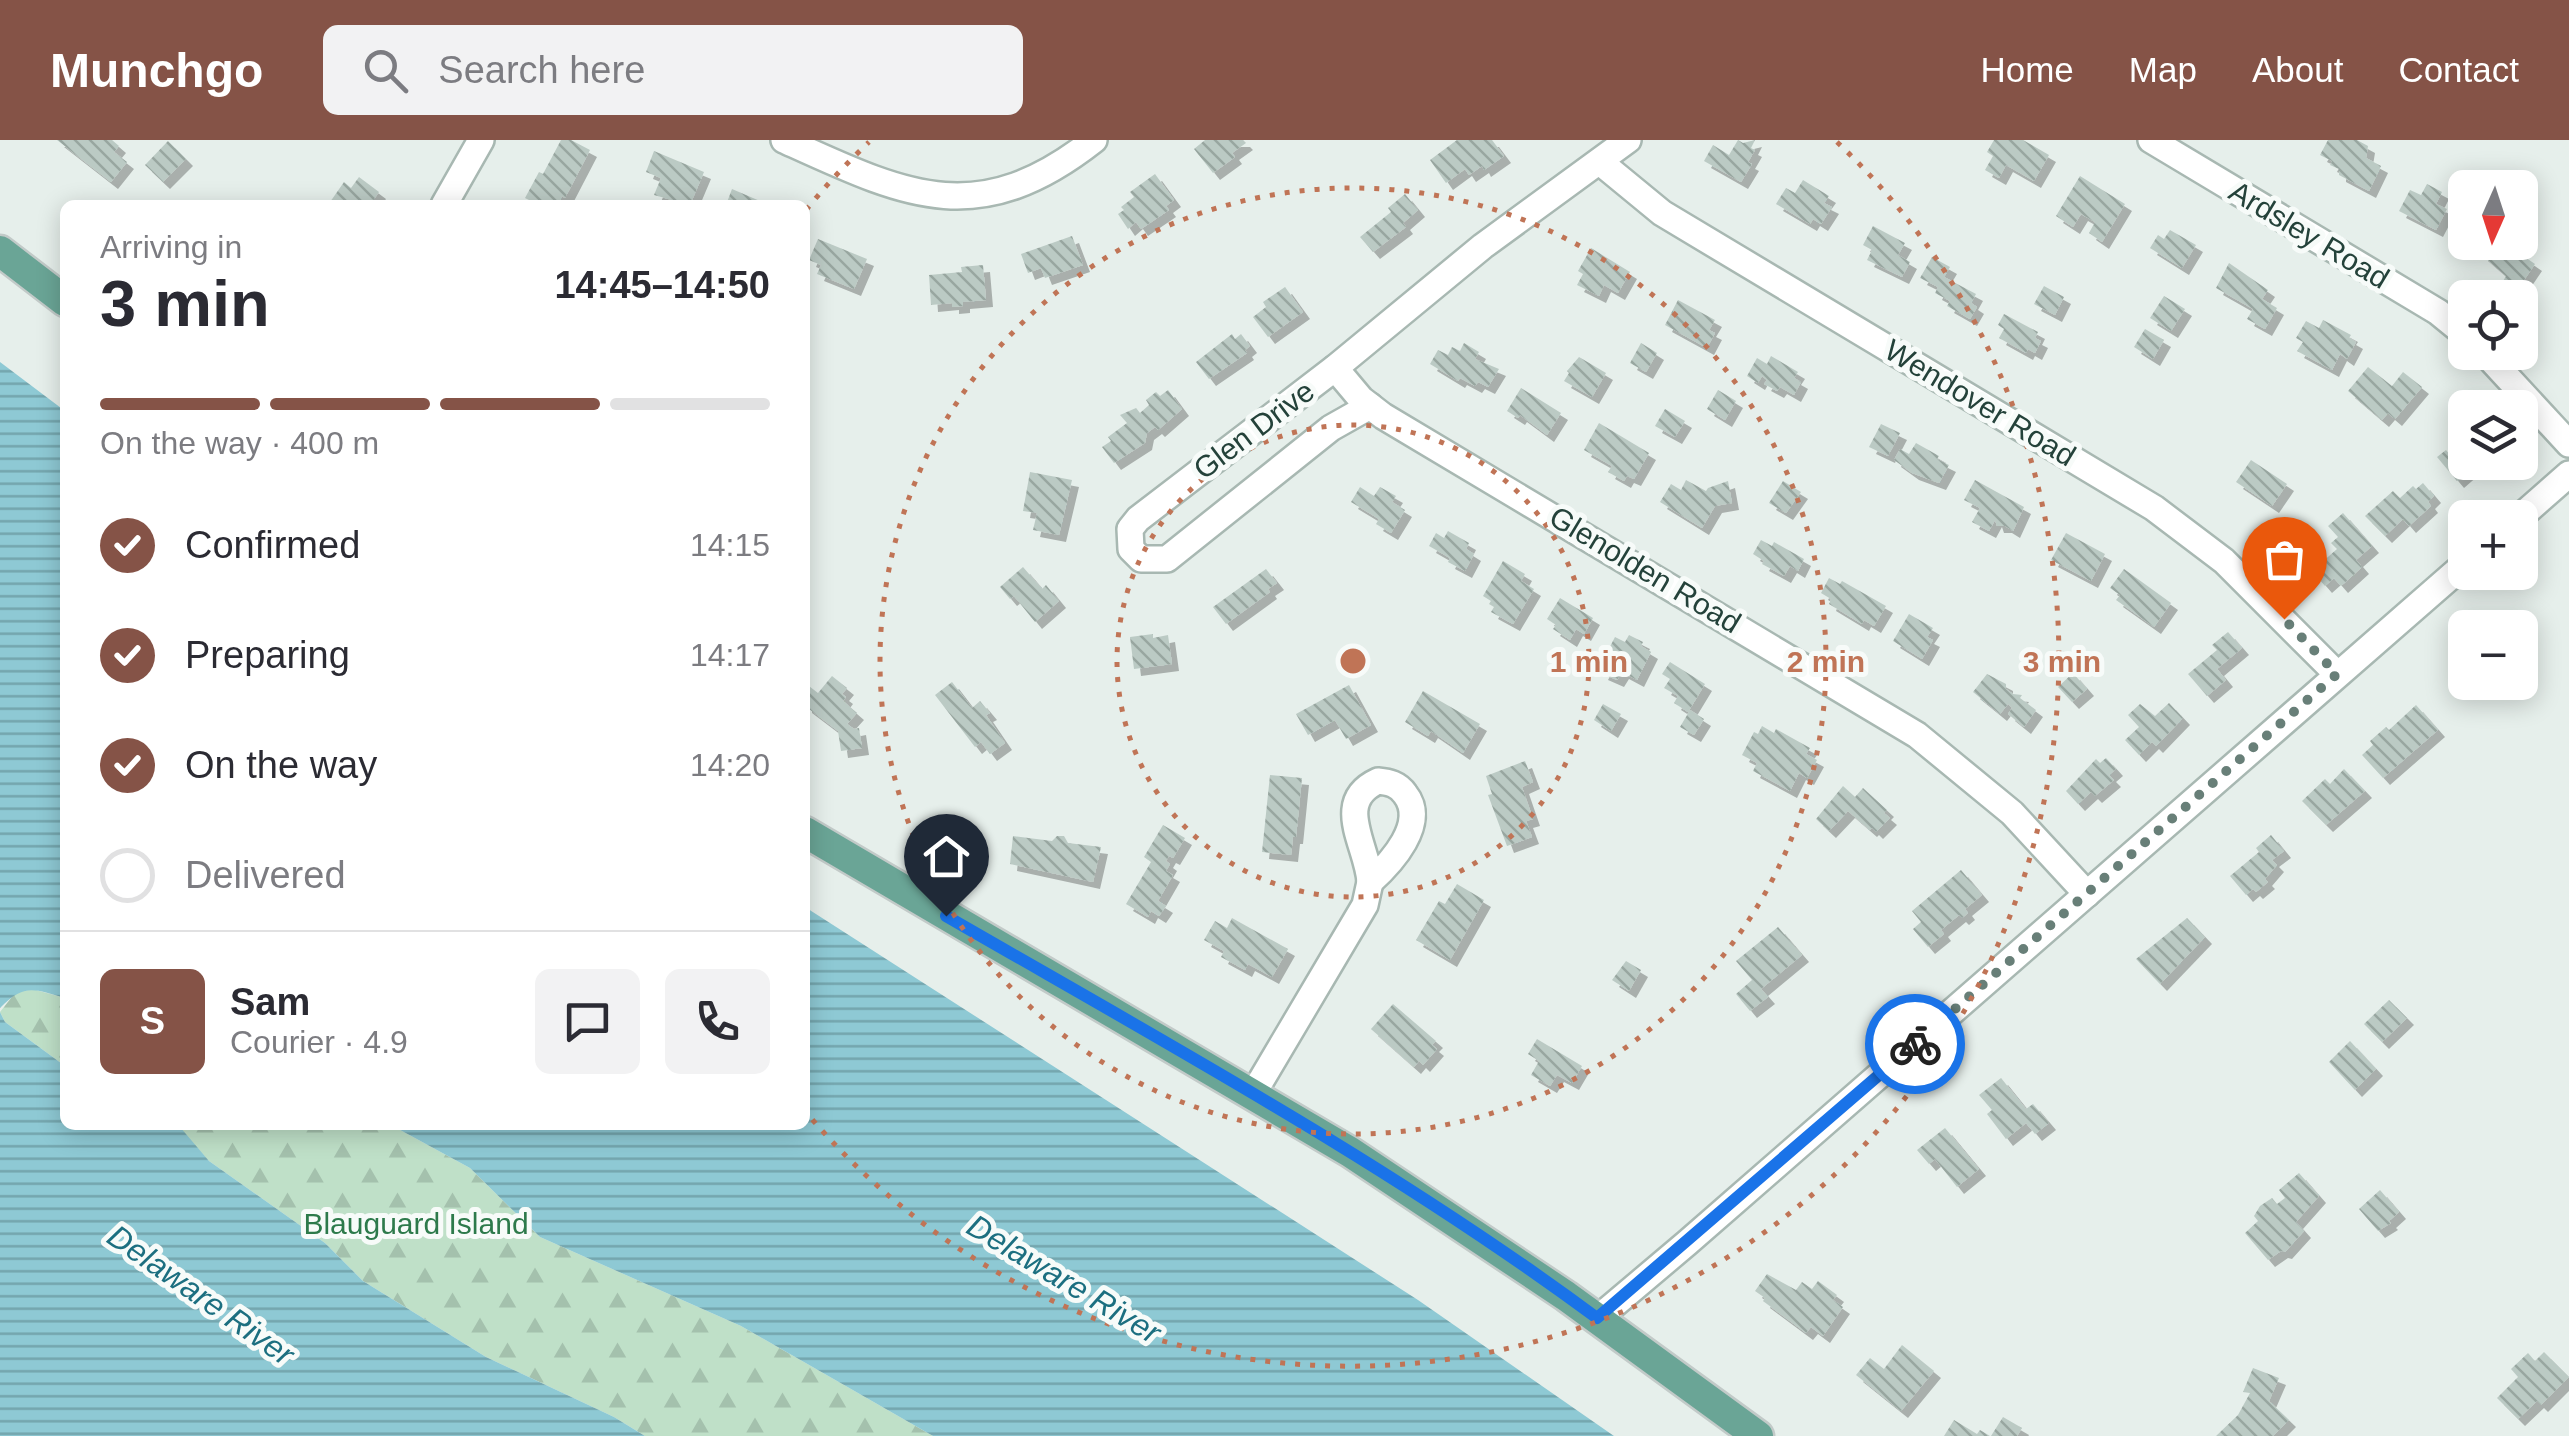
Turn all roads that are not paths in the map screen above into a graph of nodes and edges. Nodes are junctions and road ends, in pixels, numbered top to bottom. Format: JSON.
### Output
{"nodes":[{"id":1,"x":480,"y":140,"type":"edge"},
{"id":2,"x":784,"y":140,"type":"edge"},
{"id":3,"x":1094,"y":140,"type":"edge"},
{"id":4,"x":1628,"y":140,"type":"edge"},
{"id":5,"x":2151,"y":140,"type":"edge"},
{"id":6,"x":1600,"y":162,"type":"junction"},
{"id":7,"x":447,"y":200,"type":"edge"},
{"id":8,"x":0,"y":251,"type":"edge"},
{"id":9,"x":60,"y":297,"type":"edge"},
{"id":10,"x":2448,"y":320,"type":"edge"},
{"id":11,"x":1335,"y":368,"type":"junction"},
{"id":12,"x":2501,"y":370,"type":"edge"},
{"id":13,"x":1370,"y":406,"type":"junction"},
{"id":14,"x":2569,"y":444,"type":"edge"},
{"id":15,"x":2569,"y":474,"type":"edge"},
{"id":16,"x":2538,"y":501,"type":"edge"},
{"id":17,"x":2448,"y":579,"type":"edge"},
{"id":18,"x":2337,"y":674,"type":"junction"},
{"id":19,"x":810,"y":835,"type":"edge"},
{"id":20,"x":1370,"y":882,"type":"dead end"},
{"id":21,"x":2087,"y":894,"type":"junction"},
{"id":22,"x":1253,"y":1094,"type":"junction"},
{"id":23,"x":1597,"y":1318,"type":"junction"},
{"id":24,"x":1758,"y":1436,"type":"edge"}],
"edges":[{"from":1,"to":7,"type":"street"},
{"from":2,"to":3,"type":"street"},
{"from":4,"to":6,"type":"street","name":"Glen Drive"},
{"from":5,"to":10,"type":"street","name":"Ardsley Road"},
{"from":6,"to":11,"type":"street","name":"Glen Drive"},
{"from":6,"to":18,"type":"street","name":"Wendover Road"},
{"from":8,"to":9,"type":"main road"},
{"from":11,"to":13,"type":"street","name":"Glenolden Road"},
{"from":11,"to":13,"type":"street","name":"Glen Drive"},
{"from":12,"to":14,"type":"street"},
{"from":13,"to":21,"type":"street","name":"Glenolden Road"},
{"from":15,"to":16,"type":"street"},
{"from":17,"to":18,"type":"street"},
{"from":18,"to":21,"type":"street"},
{"from":19,"to":22,"type":"main road"},
{"from":20,"to":22,"type":"street"},
{"from":21,"to":23,"type":"street"},
{"from":22,"to":23,"type":"main road"},
{"from":23,"to":24,"type":"main road"}]}
